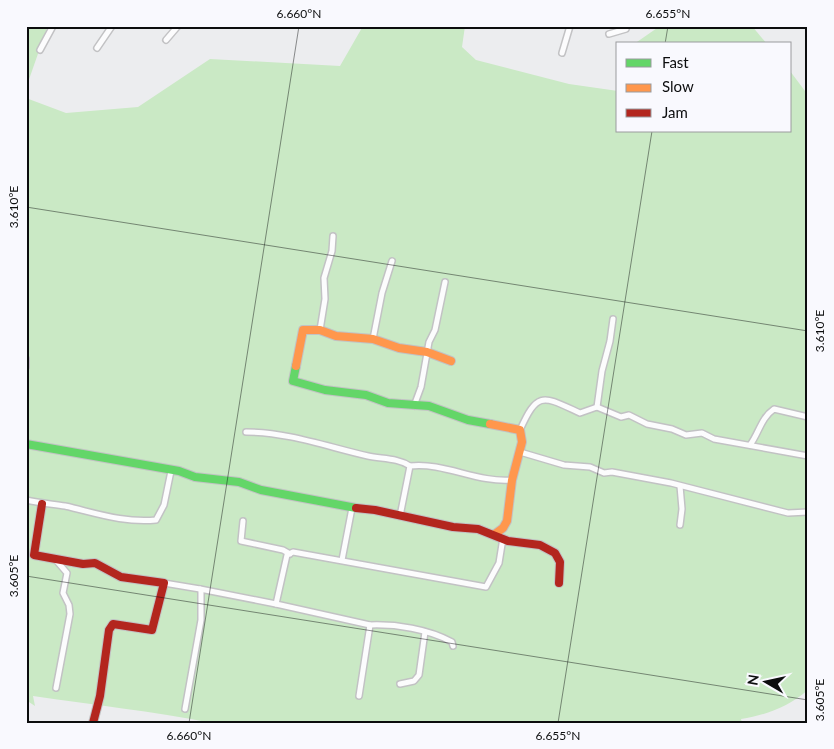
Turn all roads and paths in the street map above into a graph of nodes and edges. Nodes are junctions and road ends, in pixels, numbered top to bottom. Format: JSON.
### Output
{"nodes":[{"id":1,"x":53,"y":26,"type":"edge"},
{"id":2,"x":112,"y":26,"type":"edge"},
{"id":3,"x":178,"y":26,"type":"edge"},
{"id":4,"x":570,"y":26,"type":"edge"},
{"id":5,"x":628,"y":26,"type":"edge"},
{"id":6,"x":609,"y":34,"type":"dead end"},
{"id":7,"x":166,"y":40,"type":"dead end"},
{"id":8,"x":97,"y":48,"type":"dead end"},
{"id":9,"x":40,"y":50,"type":"dead end"},
{"id":10,"x":562,"y":53,"type":"dead end"},
{"id":11,"x":333,"y":236,"type":"dead end"},
{"id":12,"x":392,"y":261,"type":"dead end"},
{"id":13,"x":445,"y":282,"type":"dead end"},
{"id":14,"x":613,"y":320,"type":"dead end"},
{"id":15,"x":320,"y":330,"type":"junction"},
{"id":16,"x":373,"y":340,"type":"junction"},
{"id":17,"x":427,"y":352,"type":"junction"},
{"id":18,"x":26,"y":358,"type":"edge"},
{"id":19,"x":451,"y":361,"type":"dead end"},
{"id":20,"x":26,"y":367,"type":"edge"},
{"id":21,"x":414,"y":406,"type":"junction"},
{"id":22,"x":597,"y":407,"type":"junction"},
{"id":23,"x":808,"y":417,"type":"edge"},
{"id":24,"x":520,"y":430,"type":"junction"},
{"id":25,"x":246,"y":432,"type":"dead end"},
{"id":26,"x":26,"y":444,"type":"edge"},
{"id":27,"x":750,"y":445,"type":"junction"},
{"id":28,"x":520,"y":452,"type":"junction"},
{"id":29,"x":808,"y":456,"type":"edge"},
{"id":30,"x":410,"y":466,"type":"junction"},
{"id":31,"x":171,"y":471,"type":"junction"},
{"id":32,"x":512,"y":480,"type":"junction"},
{"id":33,"x":680,"y":486,"type":"junction"},
{"id":34,"x":26,"y":500,"type":"edge"},
{"id":35,"x":42,"y":504,"type":"junction"},
{"id":36,"x":352,"y":508,"type":"junction"},
{"id":37,"x":808,"y":512,"type":"edge"},
{"id":38,"x":400,"y":516,"type":"junction"},
{"id":39,"x":244,"y":521,"type":"dead end"},
{"id":40,"x":680,"y":525,"type":"dead end"},
{"id":41,"x":499,"y":536,"type":"junction"},
{"id":42,"x":290,"y":554,"type":"junction"},
{"id":43,"x":30,"y":555,"type":"edge"},
{"id":44,"x":55,"y":559,"type":"junction"},
{"id":45,"x":342,"y":560,"type":"junction"},
{"id":46,"x":164,"y":583,"type":"junction"},
{"id":47,"x":559,"y":583,"type":"dead end"},
{"id":48,"x":200,"y":589,"type":"junction"},
{"id":49,"x":276,"y":604,"type":"junction"},
{"id":50,"x":370,"y":625,"type":"junction"},
{"id":51,"x":425,"y":632,"type":"junction"},
{"id":52,"x":452,"y":646,"type":"dead end"},
{"id":53,"x":400,"y":684,"type":"dead end"},
{"id":54,"x":56,"y":688,"type":"dead end"},
{"id":55,"x":359,"y":696,"type":"dead end"},
{"id":56,"x":186,"y":710,"type":"dead end"},
{"id":57,"x":94,"y":723,"type":"edge"}],
"edges":[{"from":1,"to":9,"type":"street"},
{"from":2,"to":8,"type":"street"},
{"from":3,"to":7,"type":"street"},
{"from":4,"to":10,"type":"street"},
{"from":5,"to":6,"type":"street"},
{"from":11,"to":15,"type":"street"},
{"from":12,"to":16,"type":"street"},
{"from":13,"to":17,"type":"street"},
{"from":14,"to":22,"type":"street"},
{"from":15,"to":16,"type":"street"},
{"from":15,"to":21,"type":"street"},
{"from":16,"to":17,"type":"street"},
{"from":17,"to":19,"type":"street"},
{"from":17,"to":21,"type":"street"},
{"from":18,"to":20,"type":"street"},
{"from":21,"to":24,"type":"street"},
{"from":22,"to":24,"type":"street"},
{"from":22,"to":27,"type":"street"},
{"from":23,"to":27,"type":"street"},
{"from":24,"to":28,"type":"street"},
{"from":25,"to":30,"type":"street"},
{"from":26,"to":31,"type":"street"},
{"from":27,"to":29,"type":"street"},
{"from":28,"to":32,"type":"street"},
{"from":28,"to":33,"type":"street"},
{"from":30,"to":32,"type":"street"},
{"from":30,"to":38,"type":"street"},
{"from":31,"to":35,"type":"street"},
{"from":31,"to":36,"type":"street"},
{"from":32,"to":41,"type":"street"},
{"from":33,"to":37,"type":"street"},
{"from":33,"to":40,"type":"street"},
{"from":34,"to":35,"type":"street"},
{"from":35,"to":43,"type":"street"},
{"from":36,"to":38,"type":"street"},
{"from":36,"to":45,"type":"street"},
{"from":38,"to":41,"type":"street"},
{"from":39,"to":42,"type":"street"},
{"from":41,"to":45,"type":"street"},
{"from":41,"to":47,"type":"street"},
{"from":42,"to":45,"type":"street"},
{"from":42,"to":49,"type":"street"},
{"from":43,"to":44,"type":"street"},
{"from":44,"to":46,"type":"street"},
{"from":44,"to":54,"type":"street"},
{"from":46,"to":48,"type":"street"},
{"from":46,"to":57,"type":"street"},
{"from":48,"to":49,"type":"street"},
{"from":48,"to":56,"type":"street"},
{"from":49,"to":50,"type":"street"},
{"from":50,"to":51,"type":"street"},
{"from":50,"to":55,"type":"street"},
{"from":51,"to":52,"type":"street"},
{"from":51,"to":53,"type":"street"}]}
